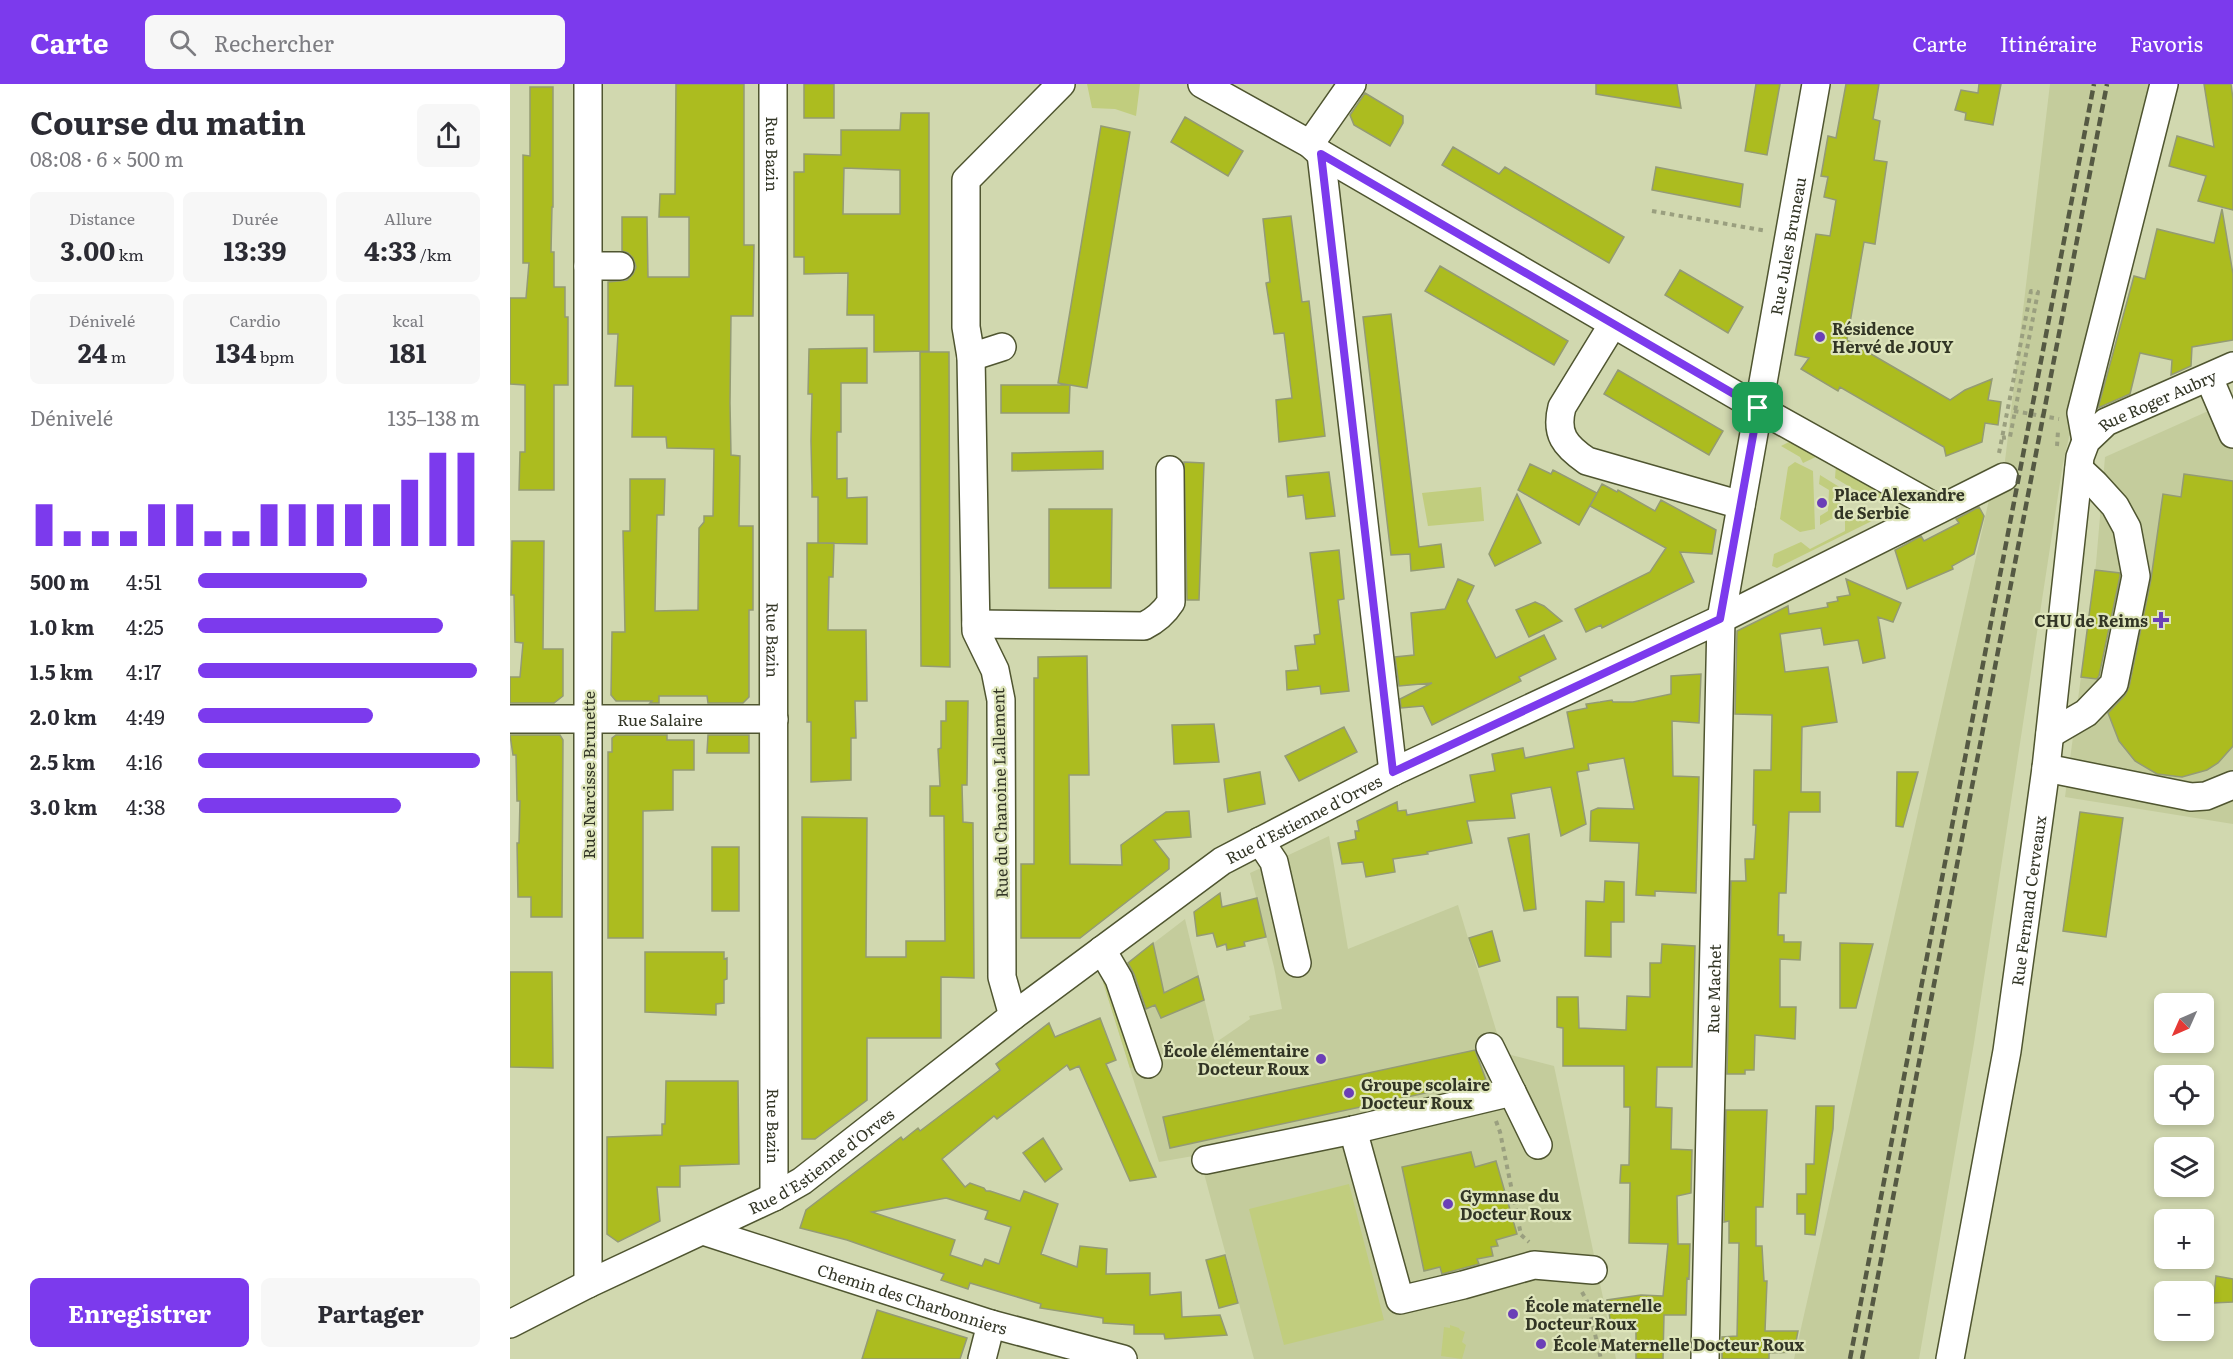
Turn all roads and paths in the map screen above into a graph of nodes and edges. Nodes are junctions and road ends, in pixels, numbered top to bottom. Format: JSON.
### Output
{"nodes":[{"id":1,"x":588,"y":84,"type":"edge"},
{"id":2,"x":773,"y":84,"type":"edge"},
{"id":3,"x":1061,"y":84,"type":"edge"},
{"id":4,"x":1352,"y":84,"type":"edge"},
{"id":5,"x":1816,"y":84,"type":"edge"},
{"id":6,"x":2164,"y":84,"type":"edge"},
{"id":7,"x":1211,"y":86,"type":"edge"},
{"id":8,"x":1315,"y":149,"type":"junction"},
{"id":9,"x":1652,"y":211,"type":"dead end"},
{"id":10,"x":1788,"y":235,"type":"junction"},
{"id":11,"x":588,"y":266,"type":"junction"},
{"id":12,"x":620,"y":266,"type":"dead end"},
{"id":13,"x":1613,"y":324,"type":"junction"},
{"id":14,"x":1002,"y":347,"type":"dead end"},
{"id":15,"x":971,"y":357,"type":"junction"},
{"id":16,"x":2221,"y":372,"type":"edge"},
{"id":17,"x":1758,"y":408,"type":"junction"},
{"id":18,"x":2014,"y":411,"type":"junction"},
{"id":19,"x":2060,"y":420,"type":"dead end"},
{"id":20,"x":2233,"y":434,"type":"edge"},
{"id":21,"x":2002,"y":438,"type":"junction"},
{"id":22,"x":2086,"y":441,"type":"junction"},
{"id":23,"x":2001,"y":465,"type":"joint"},
{"id":24,"x":2079,"y":469,"type":"junction"},
{"id":25,"x":1170,"y":470,"type":"dead end"},
{"id":26,"x":1741,"y":505,"type":"junction"},
{"id":27,"x":1939,"y":509,"type":"junction"},
{"id":28,"x":1720,"y":619,"type":"junction"},
{"id":29,"x":976,"y":624,"type":"junction"},
{"id":30,"x":510,"y":719,"type":"edge"},
{"id":31,"x":588,"y":719,"type":"junction"},
{"id":32,"x":774,"y":719,"type":"junction"},
{"id":33,"x":2050,"y":734,"type":"junction"},
{"id":34,"x":2046,"y":768,"type":"junction"},
{"id":35,"x":1393,"y":772,"type":"junction"},
{"id":36,"x":2233,"y":785,"type":"edge"},
{"id":37,"x":1260,"y":841,"type":"junction"},
{"id":38,"x":1102,"y":950,"type":"junction"},
{"id":39,"x":1297,"y":963,"type":"dead end"},
{"id":40,"x":1013,"y":1016,"type":"junction"},
{"id":41,"x":1490,"y":1047,"type":"dead end"},
{"id":42,"x":1148,"y":1064,"type":"dead end"},
{"id":43,"x":1499,"y":1095,"type":"junction"},
{"id":44,"x":1353,"y":1130,"type":"junction"},
{"id":45,"x":1538,"y":1145,"type":"dead end"},
{"id":46,"x":1206,"y":1160,"type":"dead end"},
{"id":47,"x":774,"y":1197,"type":"junction"},
{"id":48,"x":704,"y":1231,"type":"junction"},
{"id":49,"x":1561,"y":1267,"type":"junction"},
{"id":50,"x":1593,"y":1270,"type":"dead end"},
{"id":51,"x":588,"y":1284,"type":"junction"},
{"id":52,"x":510,"y":1324,"type":"edge"},
{"id":53,"x":991,"y":1324,"type":"junction"},
{"id":54,"x":982,"y":1359,"type":"edge"},
{"id":55,"x":1123,"y":1359,"type":"edge"},
{"id":56,"x":1600,"y":1359,"type":"edge"},
{"id":57,"x":1705,"y":1359,"type":"edge"},
{"id":58,"x":1950,"y":1359,"type":"edge"}],
"edges":[{"from":1,"to":11,"type":"street","name":"Rue Narcisse Brunette"},
{"from":2,"to":32,"type":"street","name":"Rue Bazin"},
{"from":3,"to":15,"type":"street","name":"Rue du Chanoine Lallement"},
{"from":4,"to":8,"type":"street"},
{"from":5,"to":10,"type":"street","name":"Rue Jules Bruneau"},
{"from":6,"to":22,"type":"street"},
{"from":7,"to":8,"type":"street"},
{"from":8,"to":13,"type":"street"},
{"from":8,"to":35,"type":"street"},
{"from":9,"to":10,"type":"path"},
{"from":10,"to":17,"type":"street","name":"Rue Jules Bruneau"},
{"from":11,"to":12,"type":"street"},
{"from":11,"to":31,"type":"street","name":"Rue Narcisse Brunette"},
{"from":13,"to":17,"type":"street"},
{"from":13,"to":26,"type":"street"},
{"from":14,"to":15,"type":"street"},
{"from":15,"to":29,"type":"street","name":"Rue du Chanoine Lallement"},
{"from":16,"to":20,"type":"street"},
{"from":16,"to":22,"type":"street","name":"Rue Roger Aubry"},
{"from":17,"to":26,"type":"street"},
{"from":17,"to":27,"type":"street"},
{"from":18,"to":19,"type":"path"},
{"from":18,"to":21,"type":"path"},
{"from":18,"to":21,"type":"path"},
{"from":21,"to":23,"type":"path"},
{"from":22,"to":24,"type":"street","name":"Rue Fernand Cerveaux"},
{"from":23,"to":27,"type":"street","name":"Rue d'Estienne d'Orves"},
{"from":24,"to":33,"type":"street","name":"Rue Fernand Cerveaux"},
{"from":24,"to":33,"type":"street"},
{"from":25,"to":29,"type":"street"},
{"from":26,"to":28,"type":"street"},
{"from":27,"to":28,"type":"street","name":"Rue d'Estienne d'Orves"},
{"from":28,"to":35,"type":"street","name":"Rue d'Estienne d'Orves"},
{"from":28,"to":57,"type":"street","name":"Rue Machet"},
{"from":29,"to":40,"type":"street","name":"Rue du Chanoine Lallement"},
{"from":30,"to":31,"type":"street","name":"Rue Salaire"},
{"from":31,"to":32,"type":"street","name":"Rue Salaire"},
{"from":31,"to":51,"type":"street","name":"Rue Narcisse Brunette"},
{"from":32,"to":47,"type":"street","name":"Rue Bazin"},
{"from":33,"to":34,"type":"street","name":"Rue Fernand Cerveaux"},
{"from":34,"to":36,"type":"street"},
{"from":34,"to":58,"type":"street","name":"Rue Fernand Cerveaux"},
{"from":35,"to":37,"type":"street","name":"Rue d'Estienne d'Orves"},
{"from":37,"to":38,"type":"street","name":"Rue d'Estienne d'Orves"},
{"from":37,"to":39,"type":"street"},
{"from":38,"to":40,"type":"street","name":"Rue d'Estienne d'Orves"},
{"from":38,"to":42,"type":"street"},
{"from":40,"to":47,"type":"street","name":"Rue d'Estienne d'Orves"},
{"from":41,"to":43,"type":"street"},
{"from":43,"to":44,"type":"street"},
{"from":43,"to":45,"type":"street"},
{"from":43,"to":49,"type":"path"},
{"from":44,"to":46,"type":"street"},
{"from":44,"to":49,"type":"street"},
{"from":47,"to":48,"type":"street","name":"Rue d'Estienne d'Orves"},
{"from":48,"to":51,"type":"street","name":"Rue d'Estienne d'Orves"},
{"from":48,"to":53,"type":"street","name":"Chemin des Charbonniers"},
{"from":49,"to":50,"type":"street"},
{"from":49,"to":56,"type":"path"},
{"from":51,"to":52,"type":"street","name":"Rue d'Estienne d'Orves"},
{"from":53,"to":54,"type":"street"},
{"from":53,"to":55,"type":"street","name":"Chemin des Charbonniers"}]}
